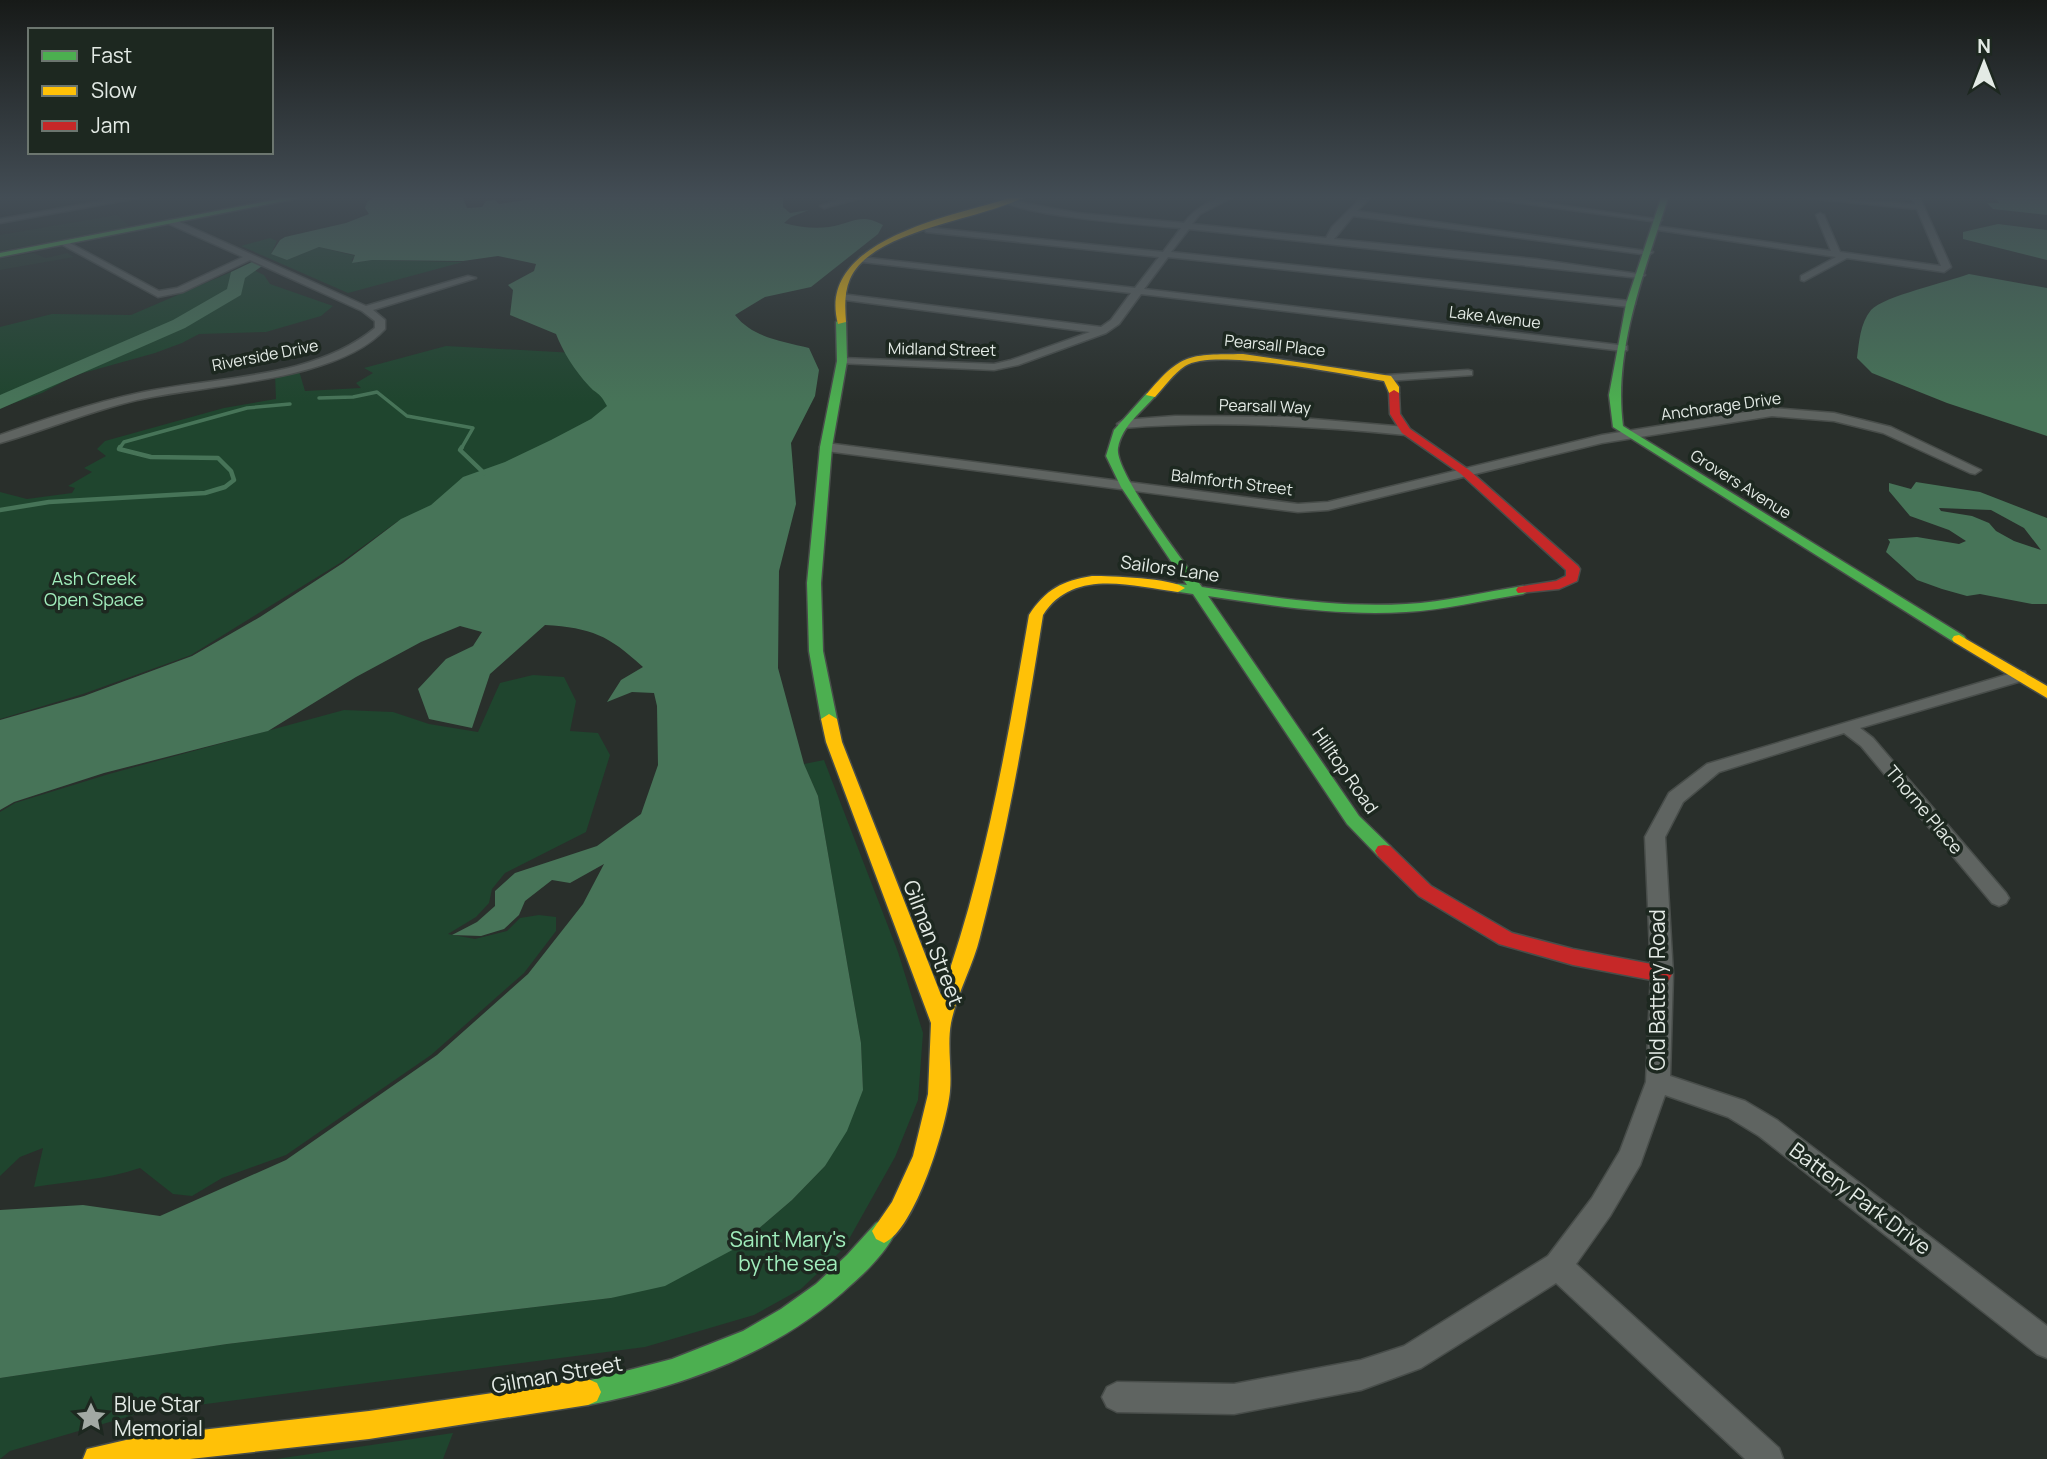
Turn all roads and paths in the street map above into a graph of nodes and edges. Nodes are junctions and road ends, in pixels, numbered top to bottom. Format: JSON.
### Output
{"nodes":[{"id":1,"x":106,"y":266,"type":"edge"},
{"id":2,"x":230,"y":266,"type":"edge"},
{"id":3,"x":270,"y":266,"type":"edge"},
{"id":4,"x":855,"y":266,"type":"edge"},
{"id":5,"x":924,"y":266,"type":"edge"},
{"id":6,"x":1158,"y":266,"type":"edge"},
{"id":7,"x":1264,"y":266,"type":"edge"},
{"id":8,"x":1561,"y":266,"type":"edge"},
{"id":9,"x":1643,"y":266,"type":"edge"},
{"id":10,"x":1824,"y":266,"type":"edge"},
{"id":11,"x":1921,"y":266,"type":"edge"},
{"id":12,"x":1947,"y":266,"type":"edge"},
{"id":13,"x":1640,"y":275,"type":"junction"},
{"id":14,"x":471,"y":278,"type":"dead end"},
{"id":15,"x":1804,"y":278,"type":"dead end"},
{"id":16,"x":1139,"y":291,"type":"junction"},
{"id":17,"x":841,"y":297,"type":"junction"},
{"id":18,"x":1630,"y":304,"type":"junction"},
{"id":19,"x":365,"y":309,"type":"junction"},
{"id":20,"x":1102,"y":331,"type":"junction"},
{"id":21,"x":1623,"y":348,"type":"junction"},
{"id":22,"x":842,"y":361,"type":"junction"},
{"id":23,"x":1468,"y":373,"type":"dead end"},
{"id":24,"x":1387,"y":378,"type":"junction"},
{"id":25,"x":1123,"y":424,"type":"junction"},
{"id":26,"x":1406,"y":431,"type":"junction"},
{"id":27,"x":1629,"y":435,"type":"junction"},
{"id":28,"x":0,"y":439,"type":"edge"},
{"id":29,"x":825,"y":447,"type":"junction"},
{"id":30,"x":1975,"y":470,"type":"dead end"},
{"id":31,"x":1465,"y":472,"type":"junction"},
{"id":32,"x":1127,"y":487,"type":"junction"},
{"id":33,"x":1199,"y":592,"type":"junction"},
{"id":34,"x":2019,"y":676,"type":"junction"},
{"id":35,"x":2047,"y":693,"type":"edge"},
{"id":36,"x":1846,"y":726,"type":"junction"},
{"id":37,"x":1999,"y":898,"type":"dead end"},
{"id":38,"x":1662,"y":974,"type":"junction"},
{"id":39,"x":941,"y":1023,"type":"junction"},
{"id":40,"x":1658,"y":1082,"type":"junction"},
{"id":41,"x":1558,"y":1266,"type":"junction"},
{"id":42,"x":2047,"y":1344,"type":"edge"},
{"id":43,"x":1117,"y":1397,"type":"dead end"},
{"id":44,"x":97,"y":1459,"type":"edge"},
{"id":45,"x":1768,"y":1459,"type":"edge"}],
"edges":[{"from":1,"to":2,"type":"street"},
{"from":3,"to":19,"type":"street"},
{"from":4,"to":17,"type":"street","name":"Gilman Street"},
{"from":5,"to":16,"type":"street","name":"Lake Avenue"},
{"from":6,"to":16,"type":"street","name":"Midland Street"},
{"from":7,"to":18,"type":"street"},
{"from":8,"to":13,"type":"street"},
{"from":9,"to":13,"type":"street"},
{"from":10,"to":15,"type":"street"},
{"from":11,"to":12,"type":"street"},
{"from":13,"to":18,"type":"street"},
{"from":14,"to":19,"type":"street"},
{"from":16,"to":20,"type":"street","name":"Midland Street"},
{"from":16,"to":21,"type":"street","name":"Lake Avenue"},
{"from":17,"to":20,"type":"street"},
{"from":17,"to":22,"type":"street","name":"Gilman Street"},
{"from":18,"to":21,"type":"street"},
{"from":19,"to":28,"type":"street","name":"Riverside Drive"},
{"from":20,"to":22,"type":"street","name":"Midland Street"},
{"from":21,"to":27,"type":"street"},
{"from":22,"to":29,"type":"street","name":"Gilman Street"},
{"from":23,"to":24,"type":"street"},
{"from":24,"to":25,"type":"street","name":"Pearsall Place"},
{"from":24,"to":26,"type":"street"},
{"from":25,"to":26,"type":"street","name":"Pearsall Way"},
{"from":25,"to":32,"type":"street","name":"Pearsall Place"},
{"from":26,"to":31,"type":"street"},
{"from":27,"to":30,"type":"street","name":"Anchorage Drive"},
{"from":27,"to":31,"type":"street","name":"Balmforth Street"},
{"from":27,"to":34,"type":"street","name":"Grovers Avenue"},
{"from":29,"to":32,"type":"street","name":"Balmforth Street"},
{"from":29,"to":39,"type":"street","name":"Gilman Street"},
{"from":31,"to":32,"type":"street","name":"Balmforth Street"},
{"from":31,"to":33,"type":"street","name":"Sailors Lane"},
{"from":32,"to":33,"type":"street","name":"Hilltop Road"},
{"from":33,"to":38,"type":"street","name":"Hilltop Road"},
{"from":33,"to":39,"type":"street","name":"Sailors Lane"},
{"from":34,"to":35,"type":"street","name":"Grovers Avenue"},
{"from":34,"to":36,"type":"street","name":"Old Battery Road"},
{"from":36,"to":37,"type":"street","name":"Thorne Place"},
{"from":36,"to":38,"type":"street","name":"Old Battery Road"},
{"from":38,"to":40,"type":"street","name":"Old Battery Road"},
{"from":39,"to":44,"type":"street","name":"Gilman Street"},
{"from":40,"to":41,"type":"street","name":"Old Battery Road"},
{"from":40,"to":42,"type":"street","name":"Battery Park Drive"},
{"from":41,"to":43,"type":"street","name":"Old Battery Road"},
{"from":41,"to":45,"type":"street"}]}
